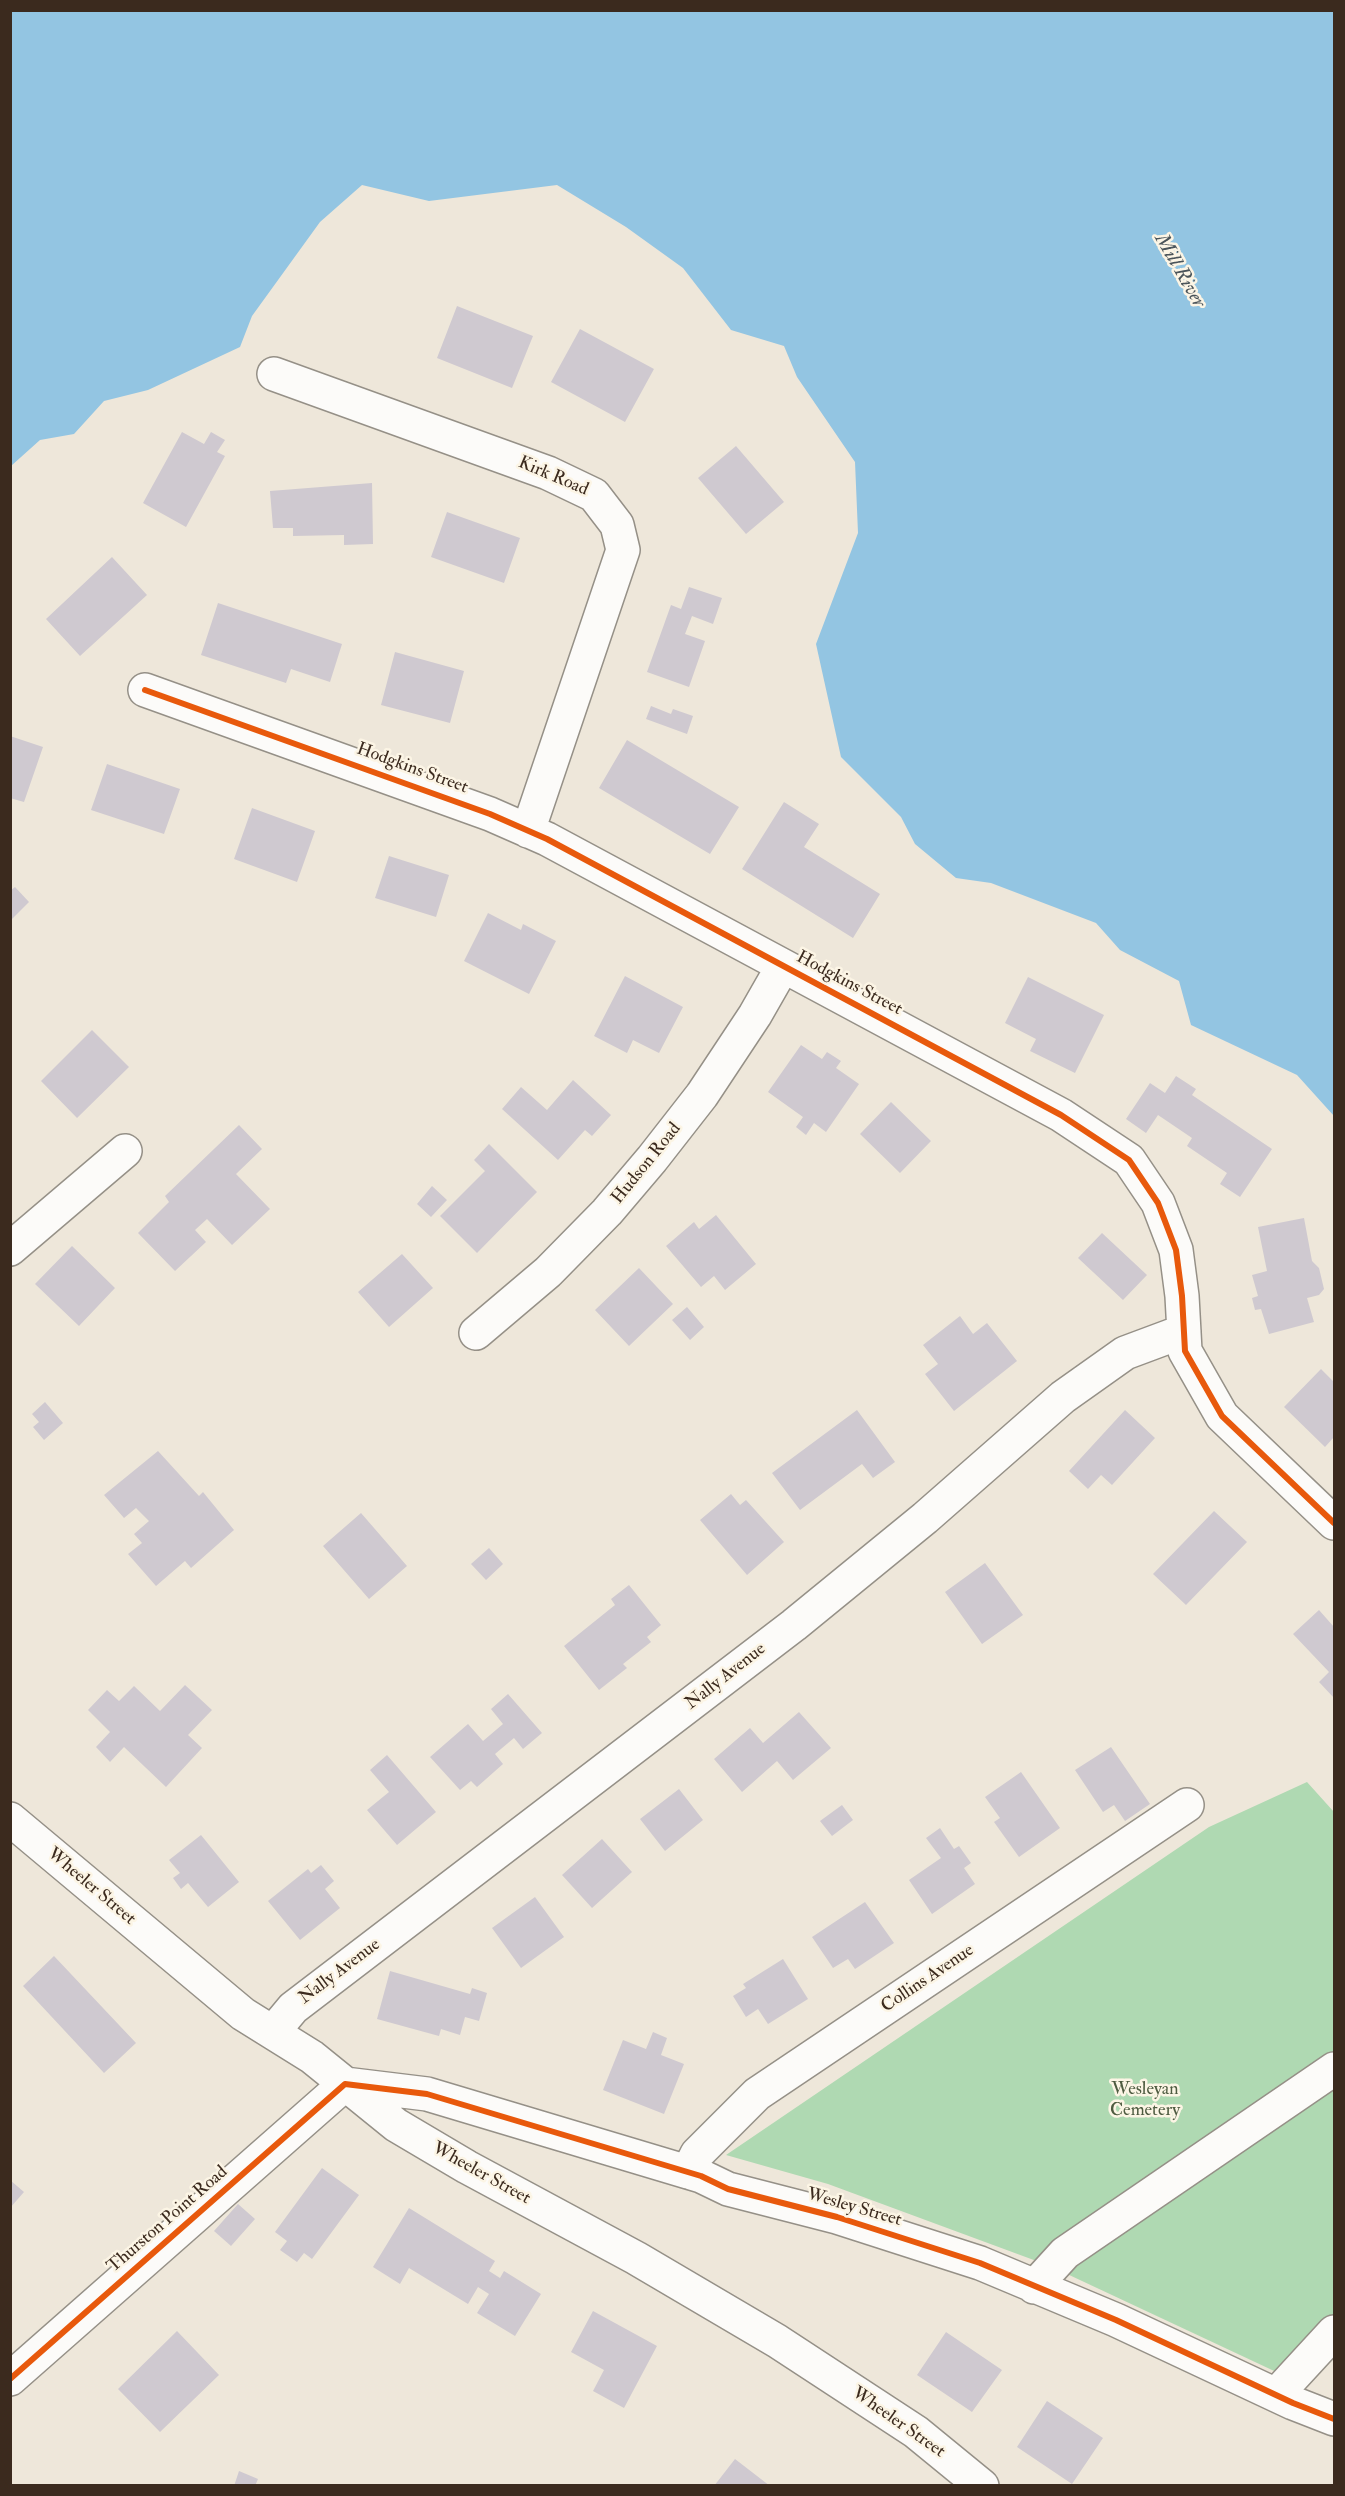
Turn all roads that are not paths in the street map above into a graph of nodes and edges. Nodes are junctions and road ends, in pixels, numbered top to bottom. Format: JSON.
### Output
{"nodes":[{"id":1,"x":274,"y":374,"type":"dead end"},
{"id":2,"x":145,"y":690,"type":"dead end"},
{"id":3,"x":528,"y":831,"type":"junction"},
{"id":4,"x":783,"y":966,"type":"junction"},
{"id":5,"x":124,"y":1151,"type":"dead end"},
{"id":6,"x":10,"y":1249,"type":"edge"},
{"id":7,"x":1184,"y":1331,"type":"junction"},
{"id":8,"x":476,"y":1333,"type":"dead end"},
{"id":9,"x":1335,"y":1523,"type":"edge"},
{"id":10,"x":1186,"y":1805,"type":"dead end"},
{"id":11,"x":10,"y":1819,"type":"edge"},
{"id":12,"x":273,"y":2032,"type":"junction"},
{"id":13,"x":1335,"y":2069,"type":"edge"},
{"id":14,"x":345,"y":2084,"type":"junction"},
{"id":15,"x":688,"y":2172,"type":"junction"},
{"id":16,"x":1034,"y":2287,"type":"junction"},
{"id":17,"x":1335,"y":2332,"type":"edge"},
{"id":18,"x":10,"y":2379,"type":"edge"},
{"id":19,"x":1276,"y":2395,"type":"junction"},
{"id":20,"x":1335,"y":2419,"type":"edge"},
{"id":21,"x":982,"y":2486,"type":"edge"}],
"edges":[{"from":1,"to":3,"type":"street","name":"Kirk Road"},
{"from":2,"to":3,"type":"street","name":"Hodgkins Street"},
{"from":3,"to":4,"type":"street","name":"Hodgkins Street"},
{"from":4,"to":7,"type":"street","name":"Hodgkins Street"},
{"from":4,"to":8,"type":"street","name":"Hudson Road"},
{"from":5,"to":6,"type":"street"},
{"from":7,"to":9,"type":"street","name":"Hodgkins Street"},
{"from":7,"to":12,"type":"street","name":"Nally Avenue"},
{"from":10,"to":15,"type":"street","name":"Collins Avenue"},
{"from":11,"to":12,"type":"street","name":"Wheeler Street"},
{"from":12,"to":14,"type":"street","name":"Wheeler Street"},
{"from":13,"to":16,"type":"street"},
{"from":14,"to":15,"type":"street","name":"Wesley Street"},
{"from":14,"to":18,"type":"street","name":"Thurston Point Road"},
{"from":14,"to":21,"type":"street","name":"Wheeler Street"},
{"from":15,"to":16,"type":"street","name":"Wesley Street"},
{"from":16,"to":19,"type":"street","name":"Wesley Street"},
{"from":17,"to":19,"type":"street"},
{"from":19,"to":20,"type":"street","name":"Wesley Street"}]}
